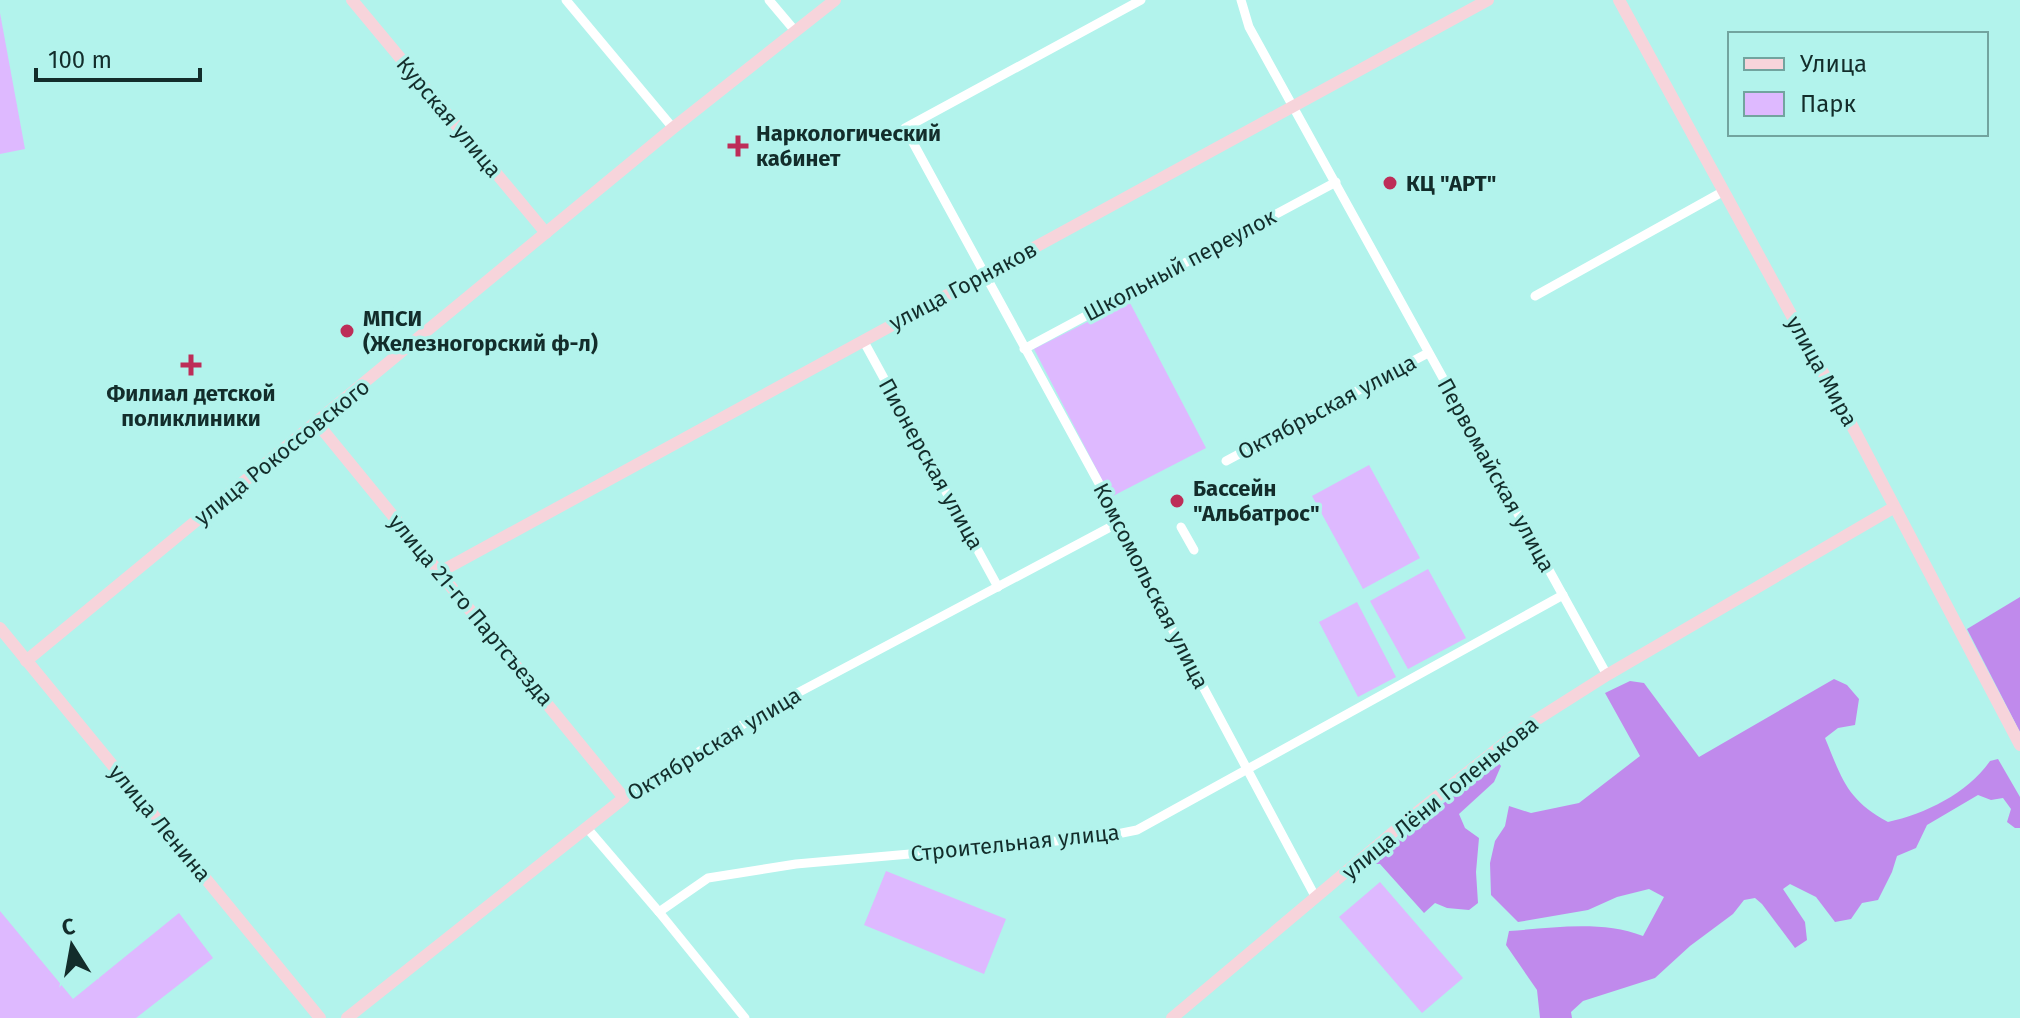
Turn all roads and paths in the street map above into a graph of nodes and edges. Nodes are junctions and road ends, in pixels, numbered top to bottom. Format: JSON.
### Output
{"nodes":[{"id":1,"x":352,"y":0,"type":"edge"},
{"id":2,"x":566,"y":0,"type":"edge"},
{"id":3,"x":769,"y":0,"type":"edge"},
{"id":4,"x":835,"y":0,"type":"edge"},
{"id":5,"x":1141,"y":0,"type":"edge"},
{"id":6,"x":1241,"y":0,"type":"edge"},
{"id":7,"x":1488,"y":0,"type":"edge"},
{"id":8,"x":1619,"y":0,"type":"edge"},
{"id":9,"x":796,"y":32,"type":"junction"},
{"id":10,"x":1293,"y":106,"type":"junction"},
{"id":11,"x":673,"y":128,"type":"junction"},
{"id":12,"x":1336,"y":182,"type":"junction"},
{"id":13,"x":1724,"y":191,"type":"junction"},
{"id":14,"x":546,"y":233,"type":"junction"},
{"id":15,"x":984,"y":276,"type":"junction"},
{"id":16,"x":1535,"y":296,"type":"dead end"},
{"id":17,"x":863,"y":340,"type":"junction"},
{"id":18,"x":1024,"y":349,"type":"junction"},
{"id":19,"x":1428,"y":353,"type":"junction"},
{"id":20,"x":317,"y":423,"type":"junction"},
{"id":21,"x":1226,"y":461,"type":"dead end"},
{"id":22,"x":1893,"y":508,"type":"junction"},
{"id":23,"x":1116,"y":524,"type":"junction"},
{"id":24,"x":1181,"y":527,"type":"dead end"},
{"id":25,"x":1194,"y":550,"type":"dead end"},
{"id":26,"x":438,"y":573,"type":"junction"},
{"id":27,"x":998,"y":587,"type":"junction"},
{"id":28,"x":1563,"y":595,"type":"junction"},
{"id":29,"x":0,"y":628,"type":"edge"},
{"id":30,"x":26,"y":661,"type":"junction"},
{"id":31,"x":1607,"y":675,"type":"junction"},
{"id":32,"x":2020,"y":745,"type":"edge"},
{"id":33,"x":1247,"y":768,"type":"junction"},
{"id":34,"x":624,"y":798,"type":"junction"},
{"id":35,"x":587,"y":828,"type":"junction"},
{"id":36,"x":1316,"y":898,"type":"junction"},
{"id":37,"x":659,"y":912,"type":"junction"},
{"id":38,"x":320,"y":1018,"type":"edge"},
{"id":39,"x":347,"y":1018,"type":"edge"},
{"id":40,"x":745,"y":1018,"type":"edge"},
{"id":41,"x":1172,"y":1018,"type":"edge"}],
"edges":[{"from":1,"to":14,"type":"street","name":"Курская улица"},
{"from":2,"to":11,"type":"street"},
{"from":3,"to":9,"type":"street"},
{"from":4,"to":9,"type":"street","name":"улица Рокоссовского"},
{"from":5,"to":15,"type":"street","name":"Комсомольская улица"},
{"from":6,"to":10,"type":"street","name":"Первомайская улица"},
{"from":7,"to":10,"type":"street","name":"улица Горняков"},
{"from":8,"to":13,"type":"street","name":"улица Мира"},
{"from":9,"to":11,"type":"street","name":"улица Рокоссовского"},
{"from":10,"to":12,"type":"street","name":"Первомайская улица"},
{"from":10,"to":15,"type":"street","name":"улица Горняков"},
{"from":11,"to":14,"type":"street","name":"улица Рокоссовского"},
{"from":12,"to":18,"type":"street","name":"Школьный переулок"},
{"from":12,"to":19,"type":"street","name":"Первомайская улица"},
{"from":13,"to":16,"type":"street"},
{"from":13,"to":22,"type":"street","name":"улица Мира"},
{"from":14,"to":20,"type":"street","name":"улица Рокоссовского"},
{"from":15,"to":17,"type":"street","name":"улица Горняков"},
{"from":15,"to":18,"type":"street","name":"Комсомольская улица"},
{"from":17,"to":26,"type":"street","name":"улица Горняков"},
{"from":17,"to":27,"type":"street","name":"Пионерская улица"},
{"from":18,"to":23,"type":"street","name":"Комсомольская улица"},
{"from":19,"to":21,"type":"street","name":"Октябрьская улица"},
{"from":19,"to":28,"type":"street","name":"Первомайская улица"},
{"from":20,"to":26,"type":"street","name":"улица 21-го Партсъезда"},
{"from":20,"to":30,"type":"street","name":"улица Рокоссовского"},
{"from":22,"to":31,"type":"street","name":"улица Лёни Голенькова"},
{"from":22,"to":32,"type":"street","name":"улица Мира"},
{"from":23,"to":27,"type":"street","name":"Октябрьская улица"},
{"from":23,"to":33,"type":"street","name":"Комсомольская улица"},
{"from":24,"to":25,"type":"street"},
{"from":26,"to":34,"type":"street","name":"улица 21-го Партсъезда"},
{"from":27,"to":34,"type":"street","name":"Октябрьская улица"},
{"from":28,"to":31,"type":"street","name":"Первомайская улица"},
{"from":28,"to":33,"type":"street","name":"Строительная улица"},
{"from":29,"to":30,"type":"street","name":"улица Ленина"},
{"from":30,"to":38,"type":"street","name":"улица Ленина"},
{"from":31,"to":36,"type":"street","name":"улица Лёни Голенькова"},
{"from":33,"to":36,"type":"street","name":"Комсомольская улица"},
{"from":33,"to":37,"type":"street","name":"Строительная улица"},
{"from":34,"to":35,"type":"street","name":"Октябрьская улица"},
{"from":35,"to":37,"type":"street"},
{"from":35,"to":39,"type":"street","name":"Октябрьская улица"},
{"from":36,"to":41,"type":"street","name":"улица Лёни Голенькова"},
{"from":37,"to":40,"type":"street"}]}
